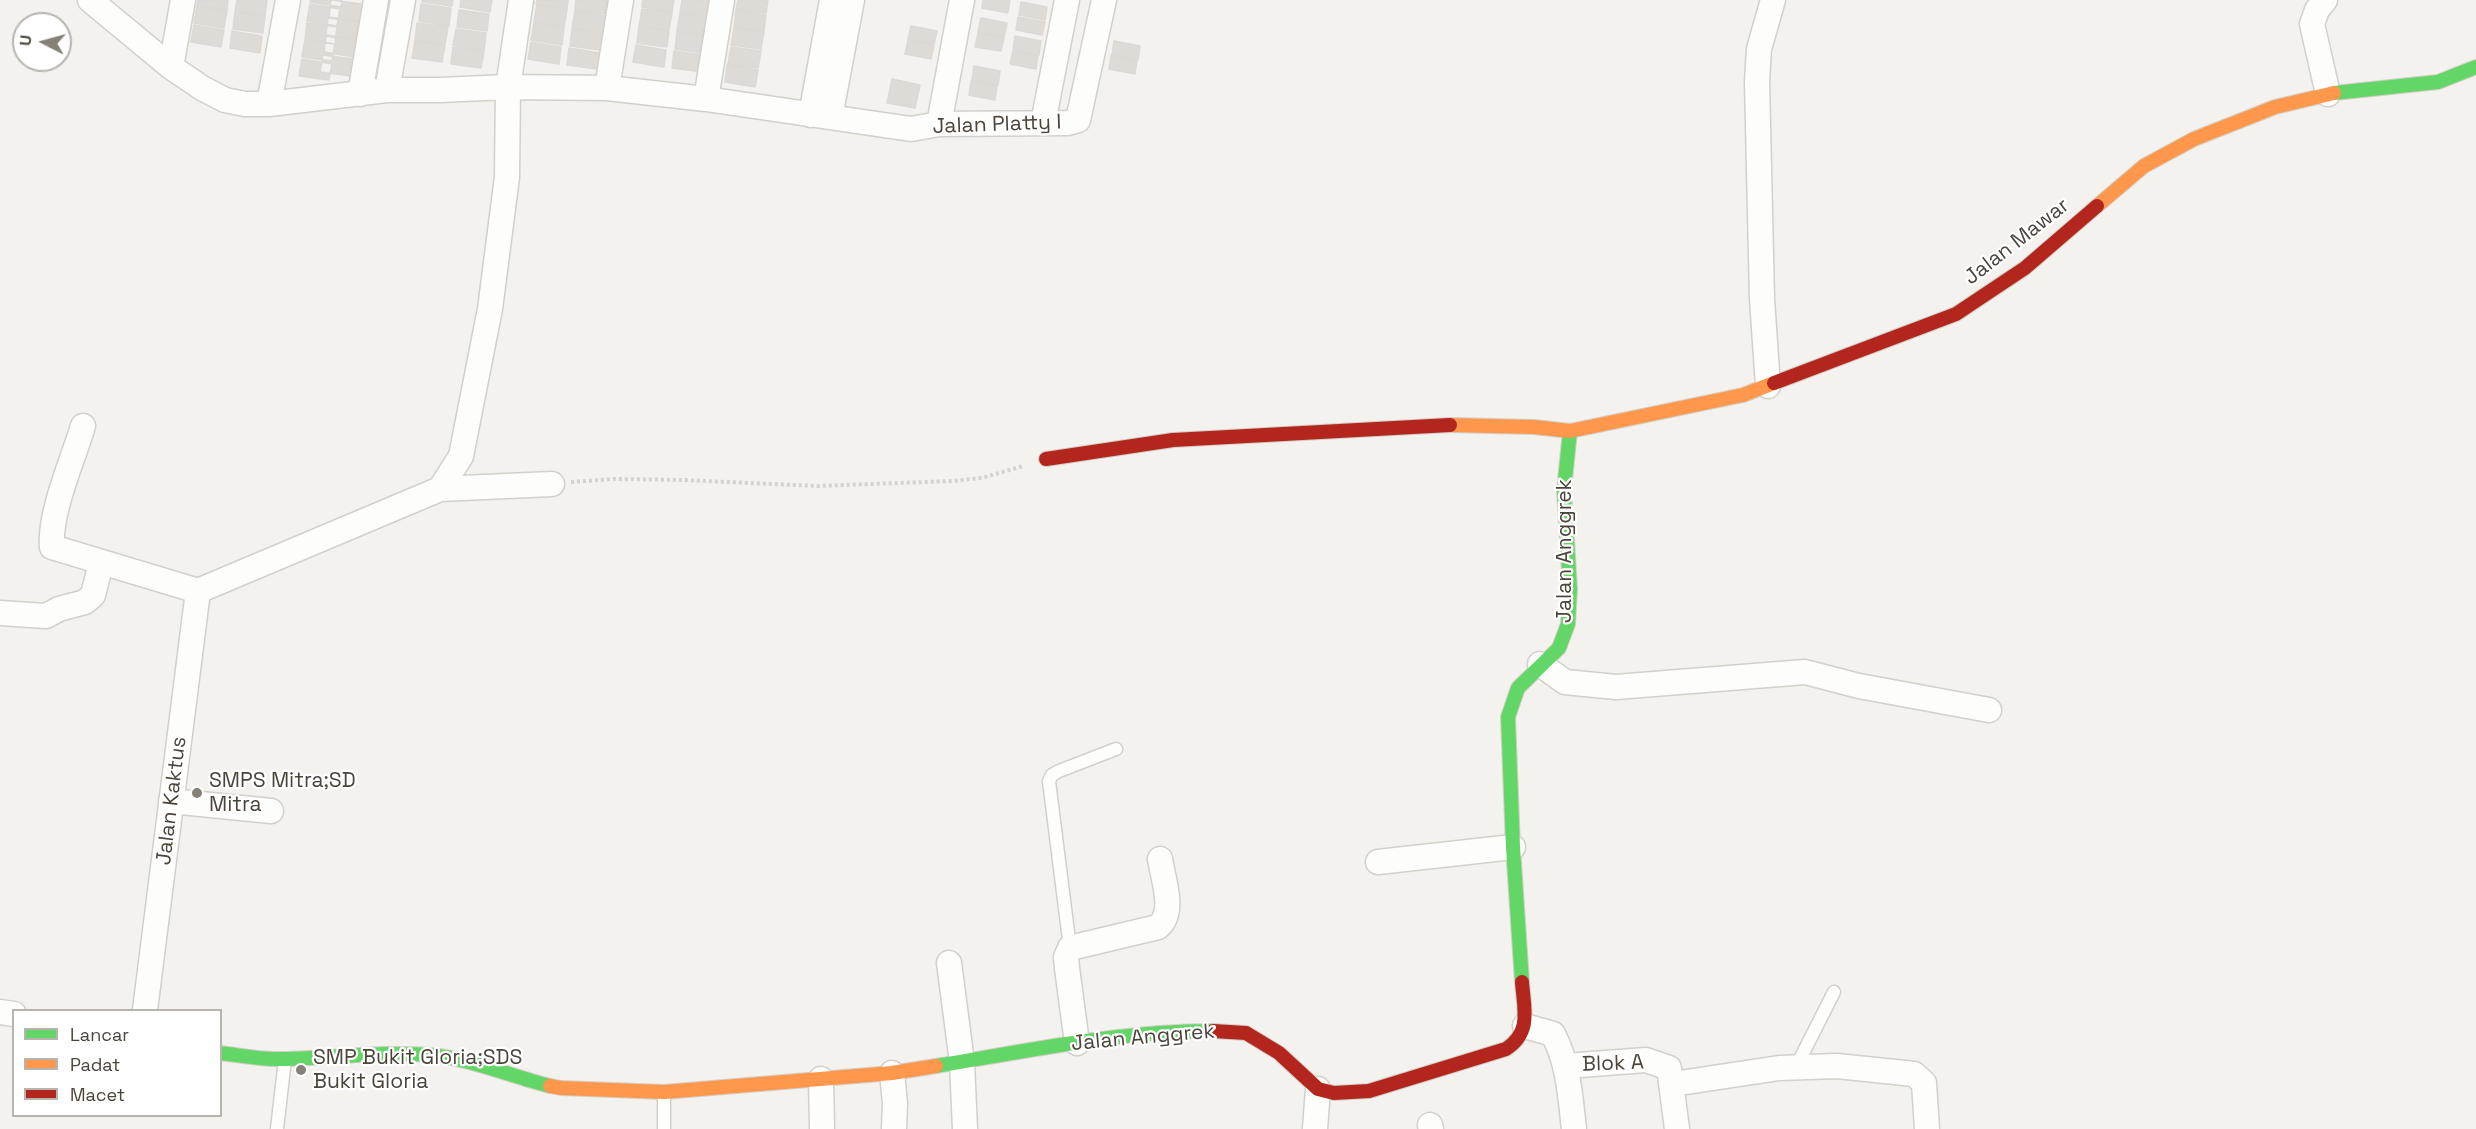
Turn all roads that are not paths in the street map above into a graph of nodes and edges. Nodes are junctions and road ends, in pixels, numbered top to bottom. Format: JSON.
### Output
{"nodes":[{"id":1,"x":90,"y":0,"type":"edge"},
{"id":2,"x":183,"y":0,"type":"edge"},
{"id":3,"x":288,"y":0,"type":"edge"},
{"id":4,"x":376,"y":0,"type":"edge"},
{"id":5,"x":403,"y":0,"type":"edge"},
{"id":6,"x":521,"y":0,"type":"edge"},
{"id":7,"x":621,"y":0,"type":"edge"},
{"id":8,"x":722,"y":0,"type":"edge"},
{"id":9,"x":832,"y":0,"type":"edge"},
{"id":10,"x":852,"y":0,"type":"edge"},
{"id":11,"x":962,"y":0,"type":"edge"},
{"id":12,"x":1067,"y":0,"type":"edge"},
{"id":13,"x":1104,"y":0,"type":"edge"},
{"id":14,"x":1773,"y":0,"type":"edge"},
{"id":15,"x":2325,"y":0,"type":"edge"},
{"id":16,"x":171,"y":67,"type":"junction"},
{"id":17,"x":2476,"y":67,"type":"edge"},
{"id":18,"x":508,"y":87,"type":"junction"},
{"id":19,"x":607,"y":88,"type":"junction"},
{"id":20,"x":387,"y":90,"type":"junction"},
{"id":21,"x":360,"y":94,"type":"junction"},
{"id":22,"x":2328,"y":94,"type":"junction"},
{"id":23,"x":706,"y":99,"type":"junction"},
{"id":24,"x":269,"y":104,"type":"junction"},
{"id":25,"x":820,"y":116,"type":"junction"},
{"id":26,"x":1042,"y":123,"type":"junction"},
{"id":27,"x":939,"y":124,"type":"junction"},
{"id":28,"x":1768,"y":386,"type":"junction"},
{"id":29,"x":83,"y":426,"type":"dead end"},
{"id":30,"x":1570,"y":431,"type":"junction"},
{"id":31,"x":1046,"y":459,"type":"road end"},
{"id":32,"x":552,"y":484,"type":"road end"},
{"id":33,"x":440,"y":489,"type":"junction"},
{"id":34,"x":101,"y":563,"type":"junction"},
{"id":35,"x":198,"y":591,"type":"junction"},
{"id":36,"x":0,"y":613,"type":"edge"},
{"id":37,"x":1540,"y":664,"type":"junction"},
{"id":38,"x":1989,"y":711,"type":"dead end"},
{"id":39,"x":1116,"y":749,"type":"dead end"},
{"id":40,"x":171,"y":801,"type":"junction"},
{"id":41,"x":271,"y":811,"type":"dead end"},
{"id":42,"x":1513,"y":847,"type":"junction"},
{"id":43,"x":1160,"y":860,"type":"dead end"},
{"id":44,"x":1378,"y":862,"type":"dead end"},
{"id":45,"x":1070,"y":948,"type":"junction"},
{"id":46,"x":949,"y":963,"type":"dead end"},
{"id":47,"x":1834,"y":992,"type":"dead end"},
{"id":48,"x":145,"y":1009,"type":"edge"},
{"id":49,"x":1525,"y":1026,"type":"junction"},
{"id":50,"x":1077,"y":1043,"type":"junction"},
{"id":51,"x":222,"y":1053,"type":"edge"},
{"id":52,"x":285,"y":1058,"type":"junction"},
{"id":53,"x":962,"y":1062,"type":"junction"},
{"id":54,"x":1566,"y":1066,"type":"junction"},
{"id":55,"x":1796,"y":1067,"type":"junction"},
{"id":56,"x":892,"y":1073,"type":"junction"},
{"id":57,"x":821,"y":1079,"type":"junction"},
{"id":58,"x":1673,"y":1084,"type":"junction"},
{"id":59,"x":1318,"y":1089,"type":"junction"},
{"id":60,"x":664,"y":1092,"type":"junction"},
{"id":61,"x":277,"y":1129,"type":"edge"},
{"id":62,"x":664,"y":1129,"type":"edge"},
{"id":63,"x":822,"y":1129,"type":"edge"},
{"id":64,"x":894,"y":1129,"type":"edge"},
{"id":65,"x":964,"y":1129,"type":"edge"},
{"id":66,"x":1315,"y":1129,"type":"edge"},
{"id":67,"x":1574,"y":1129,"type":"edge"},
{"id":68,"x":1677,"y":1129,"type":"edge"},
{"id":69,"x":1928,"y":1129,"type":"edge"}],
"edges":[{"from":1,"to":16,"type":"street","name":"Jalan Platty I"},
{"from":2,"to":16,"type":"street"},
{"from":3,"to":24,"type":"street"},
{"from":4,"to":21,"type":"street"},
{"from":5,"to":20,"type":"street"},
{"from":6,"to":18,"type":"street"},
{"from":7,"to":19,"type":"street"},
{"from":8,"to":23,"type":"street"},
{"from":9,"to":25,"type":"street"},
{"from":10,"to":25,"type":"street"},
{"from":11,"to":27,"type":"street"},
{"from":12,"to":26,"type":"street"},
{"from":13,"to":26,"type":"street","name":"Jalan Platty I"},
{"from":14,"to":28,"type":"street"},
{"from":15,"to":22,"type":"street"},
{"from":16,"to":24,"type":"street","name":"Jalan Platty I"},
{"from":17,"to":22,"type":"street","name":"Jalan Mawar"},
{"from":18,"to":19,"type":"street","name":"Jalan Platty I"},
{"from":18,"to":20,"type":"street","name":"Jalan Platty I"},
{"from":18,"to":33,"type":"street"},
{"from":19,"to":23,"type":"street","name":"Jalan Platty I"},
{"from":20,"to":21,"type":"street","name":"Jalan Platty I"},
{"from":21,"to":24,"type":"street","name":"Jalan Platty I"},
{"from":22,"to":28,"type":"street","name":"Jalan Mawar"},
{"from":23,"to":25,"type":"street","name":"Jalan Platty I"},
{"from":25,"to":27,"type":"street","name":"Jalan Platty I"},
{"from":26,"to":27,"type":"street","name":"Jalan Platty I"},
{"from":28,"to":30,"type":"street","name":"Jalan Mawar"},
{"from":29,"to":34,"type":"street"},
{"from":30,"to":31,"type":"street","name":"Jalan Mawar"},
{"from":30,"to":37,"type":"street","name":"Jalan Anggrek"},
{"from":32,"to":33,"type":"street"},
{"from":33,"to":35,"type":"street"},
{"from":34,"to":35,"type":"street"},
{"from":34,"to":36,"type":"street"},
{"from":35,"to":40,"type":"street","name":"Jalan Kaktus"},
{"from":37,"to":38,"type":"street"},
{"from":37,"to":42,"type":"street","name":"Jalan Anggrek"},
{"from":39,"to":45,"type":"lane"},
{"from":40,"to":41,"type":"street"},
{"from":40,"to":48,"type":"street","name":"Jalan Kaktus"},
{"from":42,"to":44,"type":"street"},
{"from":42,"to":49,"type":"street","name":"Jalan Anggrek"},
{"from":43,"to":45,"type":"street"},
{"from":45,"to":50,"type":"street"},
{"from":46,"to":53,"type":"street"},
{"from":47,"to":55,"type":"lane"},
{"from":49,"to":54,"type":"street"},
{"from":49,"to":59,"type":"street"},
{"from":50,"to":53,"type":"street","name":"Jalan Anggrek"},
{"from":50,"to":59,"type":"street","name":"Jalan Anggrek"},
{"from":51,"to":52,"type":"street","name":"Jalan Anggrek"},
{"from":52,"to":60,"type":"street","name":"Jalan Anggrek"},
{"from":52,"to":61,"type":"lane"},
{"from":53,"to":56,"type":"street","name":"Jalan Anggrek"},
{"from":53,"to":65,"type":"street"},
{"from":54,"to":58,"type":"street","name":"Blok A"},
{"from":54,"to":67,"type":"street"},
{"from":55,"to":58,"type":"street"},
{"from":55,"to":69,"type":"street"},
{"from":56,"to":57,"type":"street","name":"Jalan Anggrek"},
{"from":56,"to":64,"type":"street"},
{"from":57,"to":60,"type":"street","name":"Jalan Anggrek"},
{"from":57,"to":63,"type":"street"},
{"from":58,"to":68,"type":"street","name":"Blok A"},
{"from":59,"to":66,"type":"street"},
{"from":60,"to":62,"type":"lane"}]}
